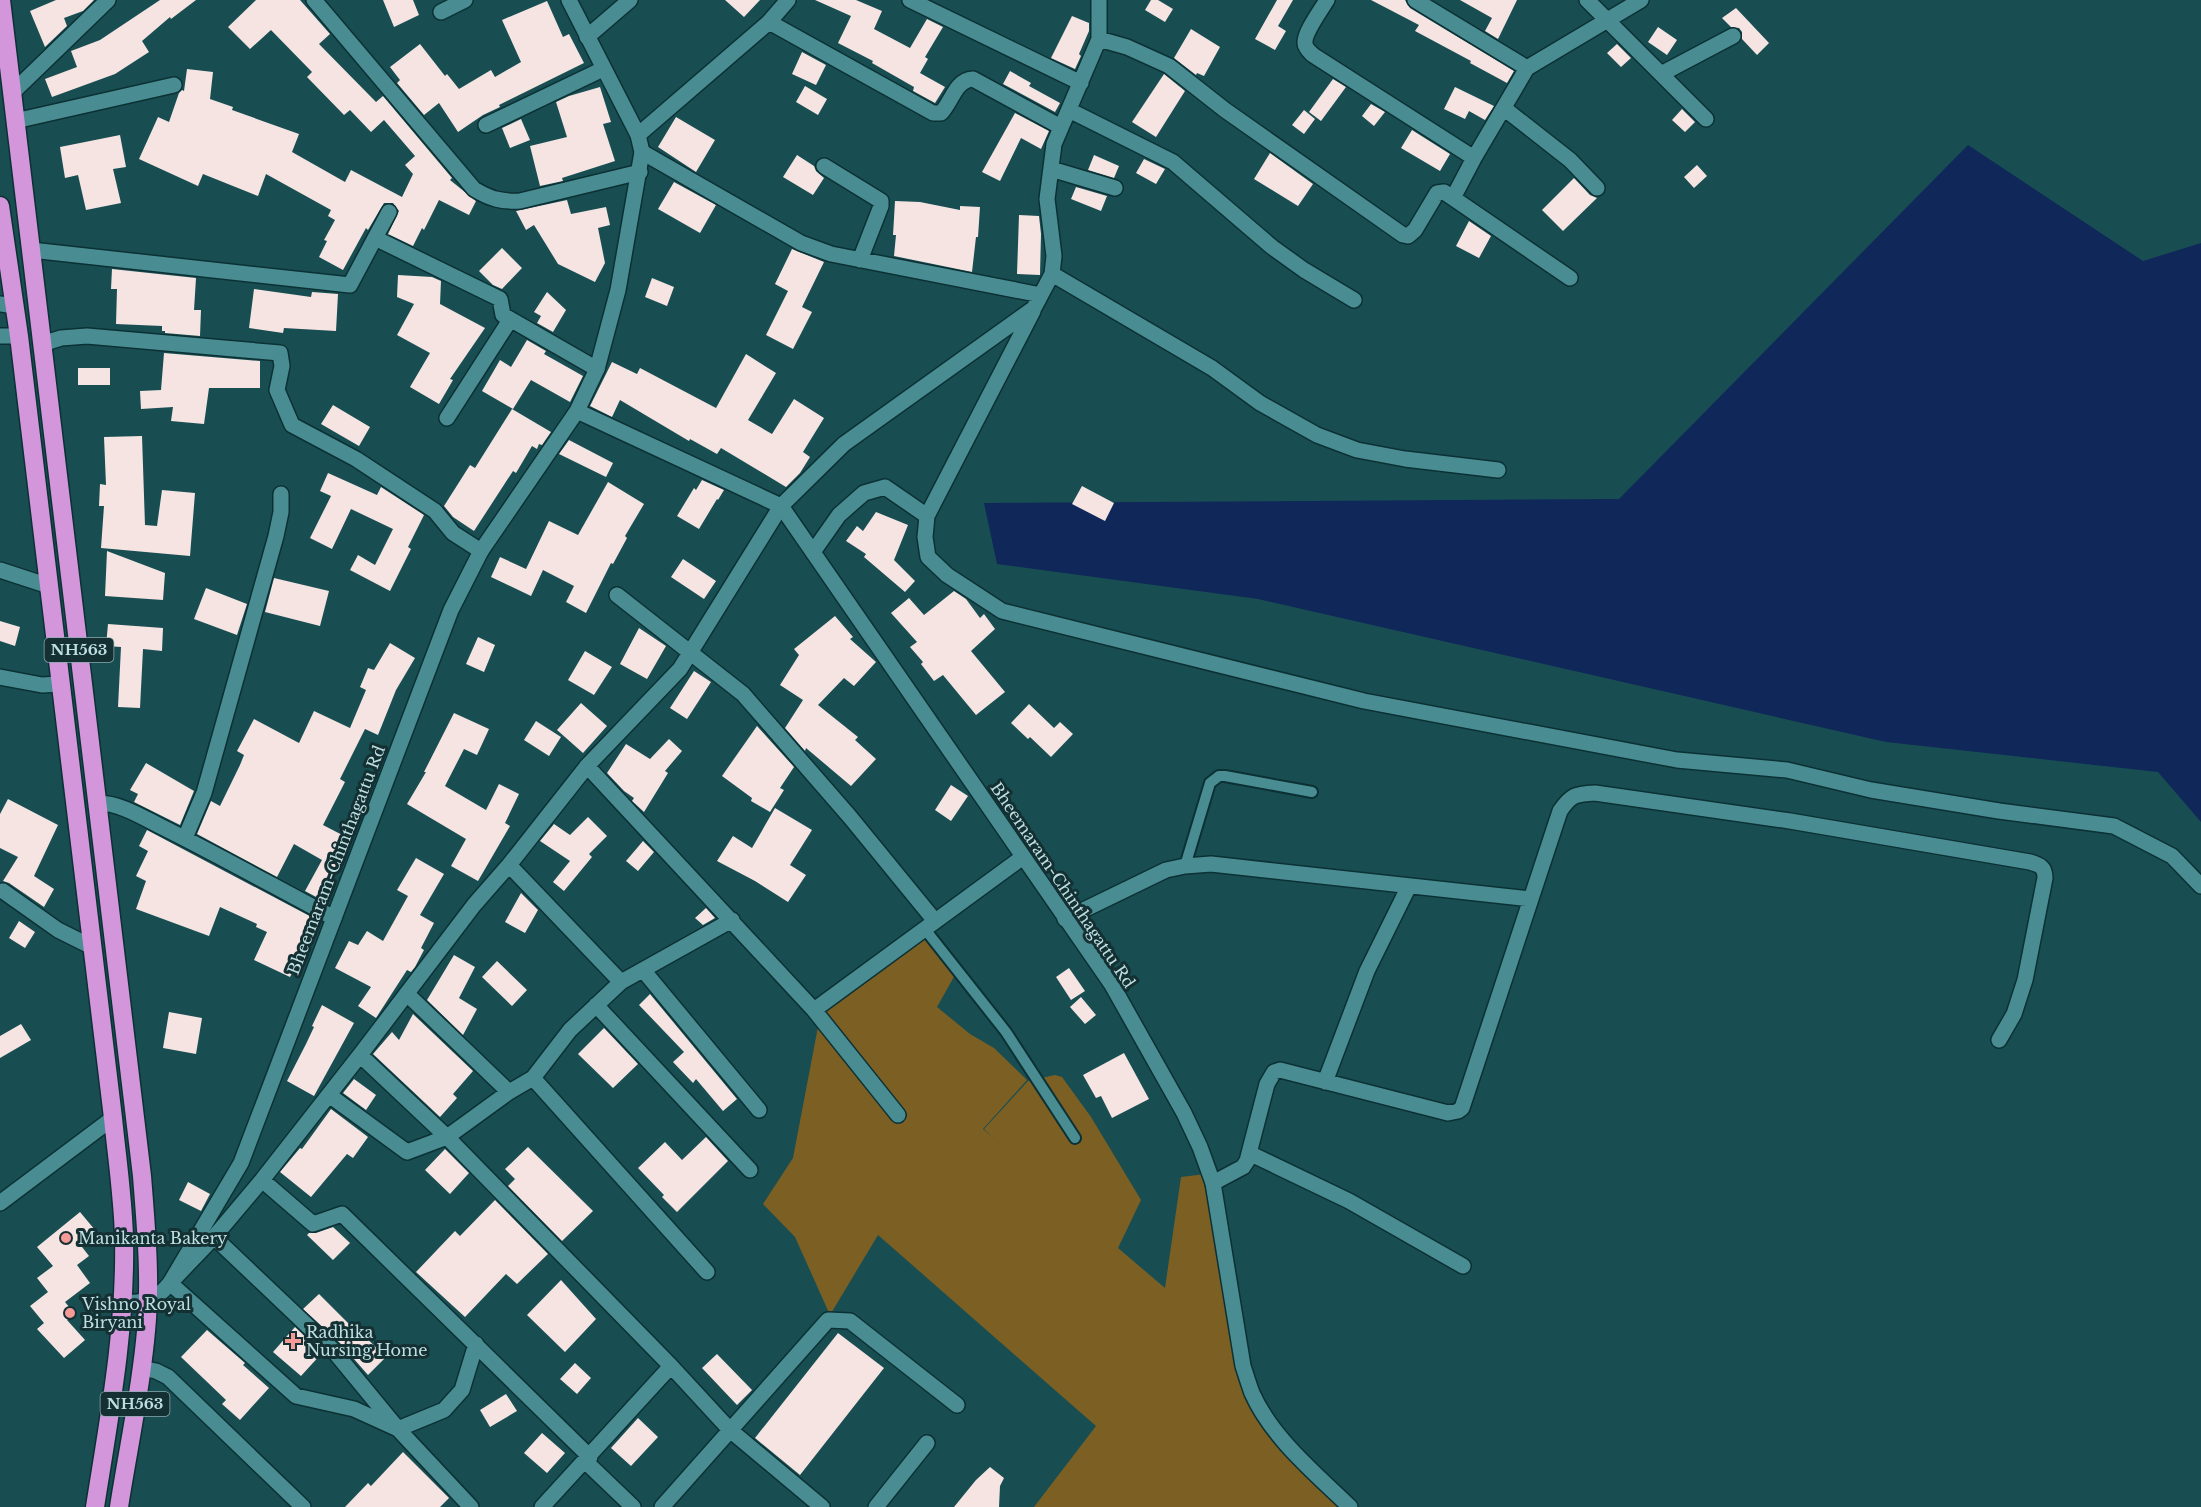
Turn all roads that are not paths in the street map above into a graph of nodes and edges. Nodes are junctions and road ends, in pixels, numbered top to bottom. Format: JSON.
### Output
{"nodes":[{"id":1,"x":1,"y":0,"type":"edge"},
{"id":2,"x":108,"y":0,"type":"edge"},
{"id":3,"x":314,"y":0,"type":"edge"},
{"id":4,"x":465,"y":0,"type":"edge"},
{"id":5,"x":569,"y":0,"type":"edge"},
{"id":6,"x":630,"y":0,"type":"edge"},
{"id":7,"x":789,"y":0,"type":"edge"},
{"id":8,"x":910,"y":0,"type":"edge"},
{"id":9,"x":1100,"y":0,"type":"edge"},
{"id":10,"x":1327,"y":0,"type":"edge"},
{"id":11,"x":1415,"y":0,"type":"edge"},
{"id":12,"x":1587,"y":0,"type":"edge"},
{"id":13,"x":1641,"y":0,"type":"edge"},
{"id":14,"x":441,"y":12,"type":"dead end"},
{"id":15,"x":1609,"y":20,"type":"junction"},
{"id":16,"x":769,"y":22,"type":"junction"},
{"id":17,"x":1733,"y":36,"type":"dead end"},
{"id":18,"x":587,"y":37,"type":"junction"},
{"id":19,"x":1099,"y":39,"type":"junction"},
{"id":20,"x":1527,"y":68,"type":"junction"},
{"id":21,"x":603,"y":69,"type":"junction"},
{"id":22,"x":1661,"y":74,"type":"junction"},
{"id":23,"x":1082,"y":83,"type":"junction"},
{"id":24,"x":174,"y":85,"type":"dead end"},
{"id":25,"x":12,"y":93,"type":"junction"},
{"id":26,"x":1505,"y":109,"type":"junction"},
{"id":27,"x":1069,"y":110,"type":"junction"},
{"id":28,"x":1706,"y":119,"type":"dead end"},
{"id":29,"x":15,"y":121,"type":"junction"},
{"id":30,"x":486,"y":125,"type":"dead end"},
{"id":31,"x":1062,"y":127,"type":"junction"},
{"id":32,"x":638,"y":135,"type":"junction"},
{"id":33,"x":642,"y":152,"type":"junction"},
{"id":34,"x":1474,"y":158,"type":"junction"},
{"id":35,"x":824,"y":166,"type":"dead end"},
{"id":36,"x":1051,"y":168,"type":"junction"},
{"id":37,"x":640,"y":172,"type":"junction"},
{"id":38,"x":1115,"y":188,"type":"dead end"},
{"id":39,"x":1597,"y":188,"type":"dead end"},
{"id":40,"x":1453,"y":198,"type":"junction"},
{"id":41,"x":0,"y":206,"type":"edge"},
{"id":42,"x":389,"y":212,"type":"dead end"},
{"id":43,"x":375,"y":238,"type":"junction"},
{"id":44,"x":31,"y":250,"type":"junction"},
{"id":45,"x":860,"y":260,"type":"junction"},
{"id":46,"x":1052,"y":274,"type":"junction"},
{"id":47,"x":1570,"y":278,"type":"dead end"},
{"id":48,"x":1354,"y":300,"type":"dead end"},
{"id":49,"x":1037,"y":302,"type":"junction"},
{"id":50,"x":7,"y":305,"type":"edge"},
{"id":51,"x":510,"y":320,"type":"junction"},
{"id":52,"x":0,"y":336,"type":"edge"},
{"id":53,"x":19,"y":336,"type":"junction"},
{"id":54,"x":42,"y":344,"type":"junction"},
{"id":55,"x":597,"y":369,"type":"junction"},
{"id":56,"x":577,"y":411,"type":"junction"},
{"id":57,"x":447,"y":418,"type":"dead end"},
{"id":58,"x":1498,"y":470,"type":"dead end"},
{"id":59,"x":281,"y":494,"type":"dead end"},
{"id":60,"x":781,"y":506,"type":"junction"},
{"id":61,"x":927,"y":516,"type":"junction"},
{"id":62,"x":481,"y":550,"type":"junction"},
{"id":63,"x":813,"y":552,"type":"junction"},
{"id":64,"x":0,"y":570,"type":"edge"},
{"id":65,"x":48,"y":586,"type":"junction"},
{"id":66,"x":618,"y":595,"type":"dead end"},
{"id":67,"x":690,"y":653,"type":"junction"},
{"id":68,"x":0,"y":677,"type":"edge"},
{"id":69,"x":60,"y":684,"type":"junction"},
{"id":70,"x":587,"y":766,"type":"junction"},
{"id":71,"x":1312,"y":792,"type":"dead end"},
{"id":72,"x":98,"y":803,"type":"junction"},
{"id":73,"x":185,"y":838,"type":"junction"},
{"id":74,"x":1023,"y":857,"type":"junction"},
{"id":75,"x":509,"y":866,"type":"junction"},
{"id":76,"x":1185,"y":866,"type":"junction"},
{"id":77,"x":1409,"y":885,"type":"junction"},
{"id":78,"x":2201,"y":885,"type":"edge"},
{"id":79,"x":1,"y":891,"type":"edge"},
{"id":80,"x":1531,"y":899,"type":"junction"},
{"id":81,"x":334,"y":918,"type":"junction"},
{"id":82,"x":1065,"y":919,"type":"junction"},
{"id":83,"x":732,"y":920,"type":"junction"},
{"id":84,"x":930,"y":924,"type":"junction"},
{"id":85,"x":92,"y":947,"type":"junction"},
{"id":86,"x":643,"y":970,"type":"junction"},
{"id":87,"x":621,"y":982,"type":"junction"},
{"id":88,"x":407,"y":994,"type":"junction"},
{"id":89,"x":596,"y":1005,"type":"junction"},
{"id":90,"x":814,"y":1010,"type":"junction"},
{"id":91,"x":1998,"y":1040,"type":"dead end"},
{"id":92,"x":360,"y":1055,"type":"junction"},
{"id":93,"x":533,"y":1078,"type":"junction"},
{"id":94,"x":1325,"y":1082,"type":"junction"},
{"id":95,"x":509,"y":1092,"type":"junction"},
{"id":96,"x":329,"y":1095,"type":"junction"},
{"id":97,"x":759,"y":1110,"type":"dead end"},
{"id":98,"x":898,"y":1115,"type":"dead end"},
{"id":99,"x":113,"y":1118,"type":"junction"},
{"id":100,"x":447,"y":1137,"type":"junction"},
{"id":101,"x":1075,"y":1138,"type":"dead end"},
{"id":102,"x":1250,"y":1153,"type":"junction"},
{"id":103,"x":750,"y":1170,"type":"dead end"},
{"id":104,"x":262,"y":1180,"type":"junction"},
{"id":105,"x":1213,"y":1183,"type":"junction"},
{"id":106,"x":0,"y":1203,"type":"edge"},
{"id":107,"x":214,"y":1237,"type":"junction"},
{"id":108,"x":1463,"y":1266,"type":"dead end"},
{"id":109,"x":707,"y":1272,"type":"dead end"},
{"id":110,"x":170,"y":1283,"type":"junction"},
{"id":111,"x":148,"y":1301,"type":"junction"},
{"id":112,"x":123,"y":1302,"type":"junction"},
{"id":113,"x":476,"y":1344,"type":"junction"},
{"id":114,"x":671,"y":1366,"type":"junction"},
{"id":115,"x":141,"y":1368,"type":"junction"},
{"id":116,"x":957,"y":1405,"type":"dead end"},
{"id":117,"x":398,"y":1429,"type":"junction"},
{"id":118,"x":730,"y":1430,"type":"junction"},
{"id":119,"x":927,"y":1443,"type":"dead end"},
{"id":120,"x":588,"y":1459,"type":"junction"},
{"id":121,"x":95,"y":1507,"type":"edge"},
{"id":122,"x":119,"y":1507,"type":"edge"},
{"id":123,"x":303,"y":1507,"type":"edge"},
{"id":124,"x":471,"y":1507,"type":"edge"},
{"id":125,"x":542,"y":1507,"type":"edge"},
{"id":126,"x":633,"y":1507,"type":"edge"},
{"id":127,"x":662,"y":1507,"type":"edge"},
{"id":128,"x":822,"y":1507,"type":"edge"},
{"id":129,"x":876,"y":1507,"type":"edge"},
{"id":130,"x":1350,"y":1507,"type":"edge"}],
"edges":[{"from":1,"to":25,"type":"highway","number":"NH563"},
{"from":2,"to":25,"type":"street"},
{"from":3,"to":37,"type":"street"},
{"from":4,"to":14,"type":"street"},
{"from":5,"to":18,"type":"street","name":"Bheemaram-Chinthagattu Rd"},
{"from":6,"to":18,"type":"street"},
{"from":7,"to":16,"type":"street"},
{"from":8,"to":23,"type":"street"},
{"from":9,"to":19,"type":"street"},
{"from":10,"to":34,"type":"street"},
{"from":11,"to":20,"type":"street"},
{"from":12,"to":15,"type":"street"},
{"from":13,"to":15,"type":"street"},
{"from":15,"to":20,"type":"street"},
{"from":15,"to":22,"type":"street"},
{"from":16,"to":31,"type":"street"},
{"from":16,"to":32,"type":"street"},
{"from":17,"to":22,"type":"street"},
{"from":18,"to":21,"type":"street","name":"Bheemaram-Chinthagattu Rd"},
{"from":19,"to":23,"type":"street"},
{"from":19,"to":40,"type":"street"},
{"from":20,"to":26,"type":"street"},
{"from":21,"to":30,"type":"street"},
{"from":21,"to":32,"type":"street","name":"Bheemaram-Chinthagattu Rd"},
{"from":22,"to":28,"type":"street"},
{"from":23,"to":27,"type":"street"},
{"from":24,"to":29,"type":"street"},
{"from":25,"to":29,"type":"highway","number":"NH563"},
{"from":26,"to":34,"type":"street"},
{"from":26,"to":39,"type":"street"},
{"from":27,"to":31,"type":"street"},
{"from":27,"to":48,"type":"street"},
{"from":29,"to":44,"type":"highway","number":"NH563"},
{"from":31,"to":36,"type":"street"},
{"from":32,"to":33,"type":"street","name":"Bheemaram-Chinthagattu Rd"},
{"from":33,"to":37,"type":"street","name":"Bheemaram-Chinthagattu Rd"},
{"from":33,"to":45,"type":"street"},
{"from":34,"to":40,"type":"street"},
{"from":35,"to":45,"type":"street"},
{"from":36,"to":38,"type":"street"},
{"from":36,"to":46,"type":"street"},
{"from":37,"to":55,"type":"street","name":"Bheemaram-Chinthagattu Rd"},
{"from":40,"to":47,"type":"street"},
{"from":41,"to":50,"type":"highway","number":"NH563"},
{"from":42,"to":43,"type":"street"},
{"from":43,"to":44,"type":"street"},
{"from":43,"to":51,"type":"street"},
{"from":44,"to":54,"type":"highway","number":"NH563"},
{"from":45,"to":49,"type":"street"},
{"from":46,"to":49,"type":"street"},
{"from":46,"to":58,"type":"street"},
{"from":49,"to":60,"type":"street"},
{"from":49,"to":61,"type":"street"},
{"from":50,"to":53,"type":"highway","number":"NH563"},
{"from":51,"to":55,"type":"street"},
{"from":51,"to":57,"type":"street"},
{"from":52,"to":53,"type":"street"},
{"from":53,"to":65,"type":"highway","number":"NH563"},
{"from":54,"to":62,"type":"street"},
{"from":54,"to":72,"type":"highway","number":"NH563"},
{"from":55,"to":56,"type":"street","name":"Bheemaram-Chinthagattu Rd"},
{"from":56,"to":60,"type":"street"},
{"from":56,"to":62,"type":"street","name":"Bheemaram-Chinthagattu Rd"},
{"from":59,"to":73,"type":"street"},
{"from":60,"to":63,"type":"street","name":"Bheemaram-Chinthagattu Rd"},
{"from":60,"to":67,"type":"street"},
{"from":61,"to":63,"type":"street"},
{"from":61,"to":78,"type":"street"},
{"from":62,"to":81,"type":"street","name":"Bheemaram-Chinthagattu Rd"},
{"from":63,"to":74,"type":"street","name":"Bheemaram-Chinthagattu Rd"},
{"from":64,"to":65,"type":"street"},
{"from":65,"to":69,"type":"highway","number":"NH563"},
{"from":66,"to":67,"type":"street"},
{"from":67,"to":70,"type":"street"},
{"from":67,"to":84,"type":"street"},
{"from":68,"to":69,"type":"street"},
{"from":69,"to":85,"type":"highway","number":"NH563"},
{"from":70,"to":75,"type":"street"},
{"from":70,"to":83,"type":"street"},
{"from":71,"to":76,"type":"lane"},
{"from":72,"to":73,"type":"street"},
{"from":72,"to":111,"type":"highway","number":"NH563"},
{"from":73,"to":81,"type":"street"},
{"from":74,"to":82,"type":"street","name":"Bheemaram-Chinthagattu Rd"},
{"from":74,"to":84,"type":"street"},
{"from":75,"to":87,"type":"street"},
{"from":75,"to":88,"type":"street"},
{"from":76,"to":77,"type":"street"},
{"from":76,"to":82,"type":"street"},
{"from":77,"to":80,"type":"street"},
{"from":77,"to":94,"type":"street"},
{"from":79,"to":85,"type":"street"},
{"from":80,"to":91,"type":"street"},
{"from":80,"to":94,"type":"street"},
{"from":81,"to":110,"type":"street","name":"Bheemaram-Chinthagattu Rd"},
{"from":82,"to":105,"type":"street","name":"Bheemaram-Chinthagattu Rd"},
{"from":83,"to":86,"type":"street"},
{"from":83,"to":90,"type":"street"},
{"from":84,"to":90,"type":"street"},
{"from":84,"to":101,"type":"lane"},
{"from":85,"to":99,"type":"highway","number":"NH563"},
{"from":86,"to":87,"type":"street"},
{"from":86,"to":97,"type":"street"},
{"from":87,"to":89,"type":"street"},
{"from":88,"to":92,"type":"street"},
{"from":88,"to":95,"type":"street"},
{"from":89,"to":93,"type":"street"},
{"from":89,"to":103,"type":"street"},
{"from":90,"to":98,"type":"street"},
{"from":92,"to":96,"type":"street"},
{"from":92,"to":100,"type":"street"},
{"from":93,"to":95,"type":"street"},
{"from":93,"to":109,"type":"street"},
{"from":94,"to":102,"type":"street"},
{"from":95,"to":100,"type":"street"},
{"from":96,"to":100,"type":"street"},
{"from":96,"to":104,"type":"street"},
{"from":99,"to":106,"type":"street"},
{"from":99,"to":112,"type":"highway","number":"NH563"},
{"from":100,"to":114,"type":"street"},
{"from":102,"to":105,"type":"street"},
{"from":102,"to":108,"type":"street"},
{"from":104,"to":107,"type":"street"},
{"from":104,"to":113,"type":"street"},
{"from":105,"to":130,"type":"street","name":"Bheemaram-Chinthagattu Rd"},
{"from":107,"to":110,"type":"street"},
{"from":107,"to":117,"type":"street"},
{"from":110,"to":111,"type":"street","name":"Bheemaram-Chinthagattu Rd"},
{"from":110,"to":117,"type":"street"},
{"from":111,"to":112,"type":"street"},
{"from":111,"to":115,"type":"highway","number":"NH563"},
{"from":112,"to":121,"type":"highway","number":"NH563"},
{"from":113,"to":117,"type":"street"},
{"from":113,"to":120,"type":"street"},
{"from":114,"to":118,"type":"street"},
{"from":114,"to":120,"type":"street"},
{"from":115,"to":122,"type":"highway","number":"NH563"},
{"from":115,"to":123,"type":"street"},
{"from":116,"to":118,"type":"street"},
{"from":117,"to":124,"type":"street"},
{"from":118,"to":127,"type":"street"},
{"from":118,"to":128,"type":"street"},
{"from":119,"to":129,"type":"street"},
{"from":120,"to":125,"type":"street"},
{"from":120,"to":126,"type":"street"}]}
